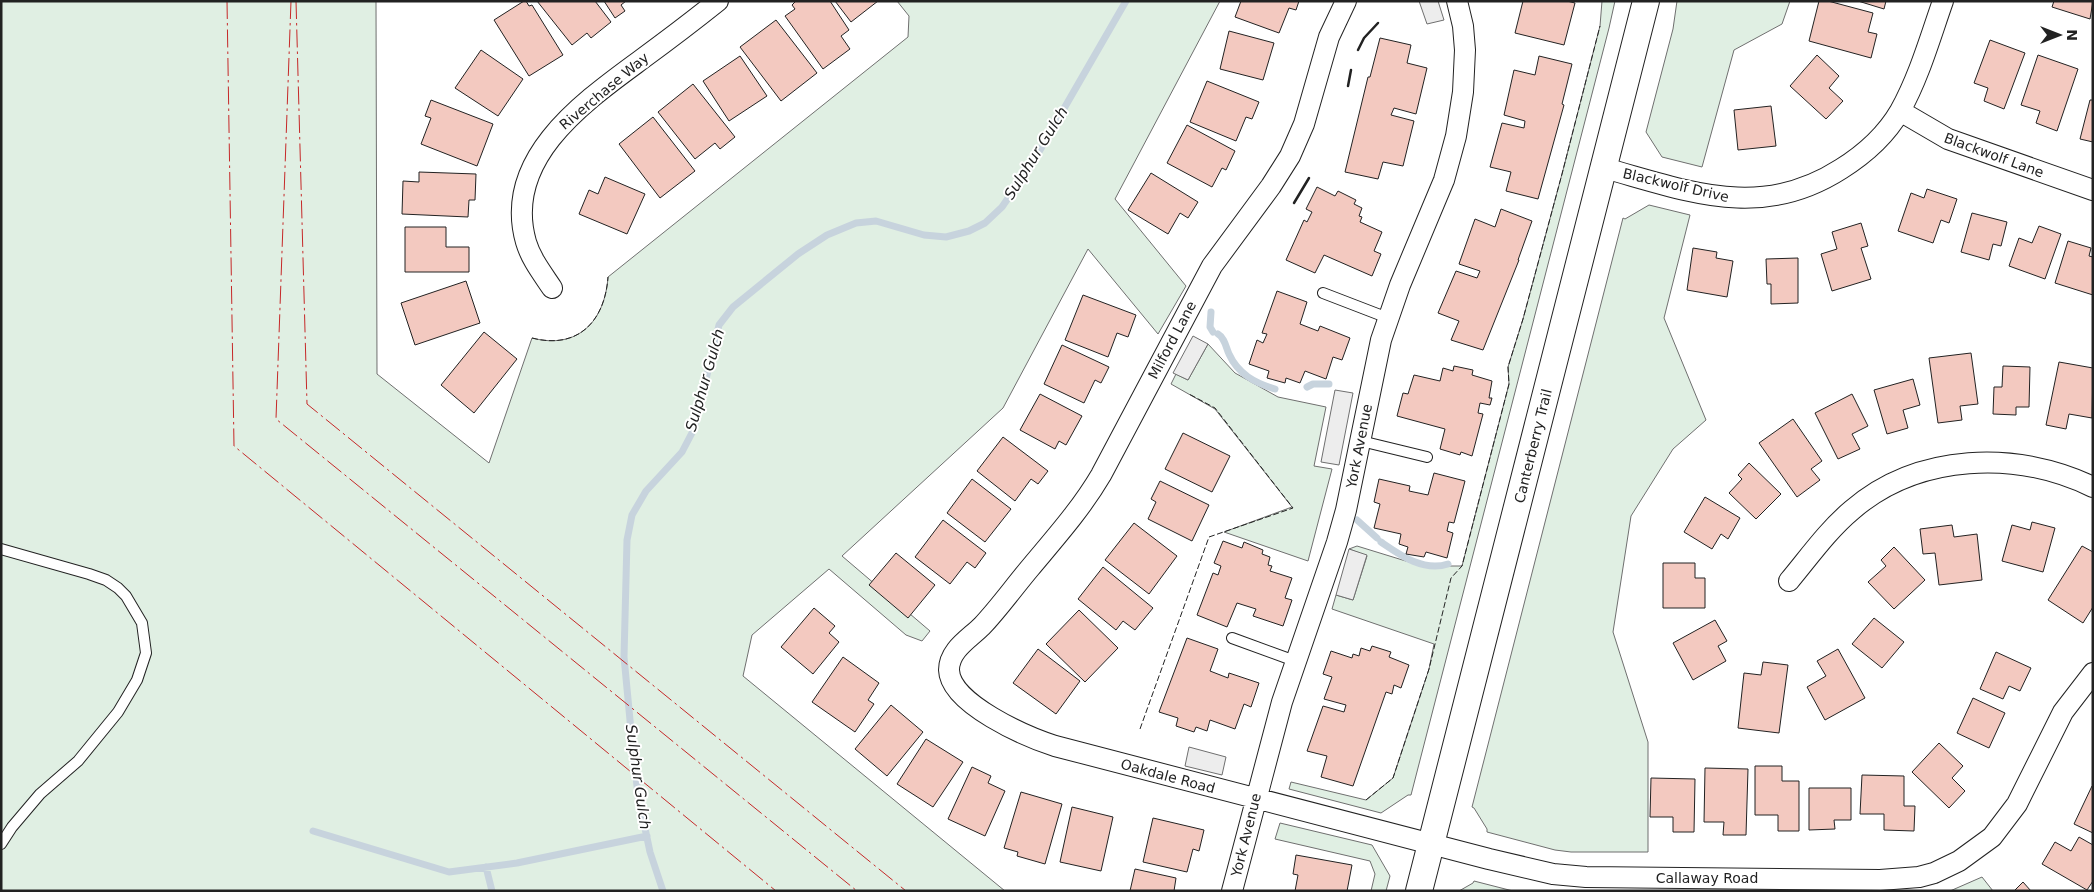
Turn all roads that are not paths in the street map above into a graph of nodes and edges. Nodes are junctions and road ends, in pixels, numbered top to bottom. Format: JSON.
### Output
{"nodes":[{"id":1,"x":1346,"y":1,"type":"edge"},
{"id":2,"x":1457,"y":1,"type":"edge"},
{"id":3,"x":1646,"y":1,"type":"edge"},
{"id":4,"x":1942,"y":1,"type":"edge"},
{"id":5,"x":715,"y":2,"type":"edge"},
{"id":6,"x":1900,"y":111,"type":"junction"},
{"id":7,"x":1604,"y":168,"type":"junction"},
{"id":8,"x":2093,"y":190,"type":"edge"},
{"id":9,"x":552,"y":288,"type":"dead end"},
{"id":10,"x":1323,"y":293,"type":"dead end"},
{"id":11,"x":1388,"y":318,"type":"junction"},
{"id":12,"x":1360,"y":441,"type":"junction"},
{"id":13,"x":1427,"y":457,"type":"dead end"},
{"id":14,"x":2093,"y":487,"type":"edge"},
{"id":15,"x":1,"y":549,"type":"edge"},
{"id":16,"x":1788,"y":581,"type":"dead end"},
{"id":17,"x":1232,"y":638,"type":"dead end"},
{"id":18,"x":953,"y":652,"type":"joint"},
{"id":19,"x":1295,"y":661,"type":"junction"},
{"id":20,"x":2093,"y":673,"type":"edge"},
{"id":21,"x":1255,"y":799,"type":"junction"},
{"id":22,"x":1,"y":844,"type":"edge"},
{"id":23,"x":1431,"y":844,"type":"junction"},
{"id":24,"x":1232,"y":891,"type":"edge"},
{"id":25,"x":1419,"y":891,"type":"edge"}],
"edges":[{"from":1,"to":18,"type":"street","name":"Milford Lane"},
{"from":2,"to":11,"type":"street","name":"York Avenue"},
{"from":3,"to":7,"type":"street","name":"Canterberry Trail"},
{"from":4,"to":6,"type":"street","name":"Blackwolf Drive"},
{"from":5,"to":9,"type":"street","name":"Riverchase Way"},
{"from":6,"to":7,"type":"street","name":"Blackwolf Drive"},
{"from":6,"to":8,"type":"street","name":"Blackwolf Lane"},
{"from":7,"to":23,"type":"street","name":"Canterberry Trail"},
{"from":10,"to":11,"type":"lane"},
{"from":11,"to":12,"type":"street","name":"York Avenue"},
{"from":12,"to":13,"type":"lane"},
{"from":12,"to":19,"type":"street","name":"York Avenue"},
{"from":14,"to":16,"type":"street"},
{"from":15,"to":22,"type":"lane"},
{"from":17,"to":19,"type":"lane"},
{"from":18,"to":21,"type":"street","name":"Oakdale Road"},
{"from":19,"to":21,"type":"street","name":"York Avenue"},
{"from":20,"to":23,"type":"street","name":"Callaway Road"},
{"from":21,"to":23,"type":"street","name":"Oakdale Road"},
{"from":21,"to":24,"type":"street","name":"York Avenue"},
{"from":23,"to":25,"type":"street","name":"Canterberry Trail"}]}
